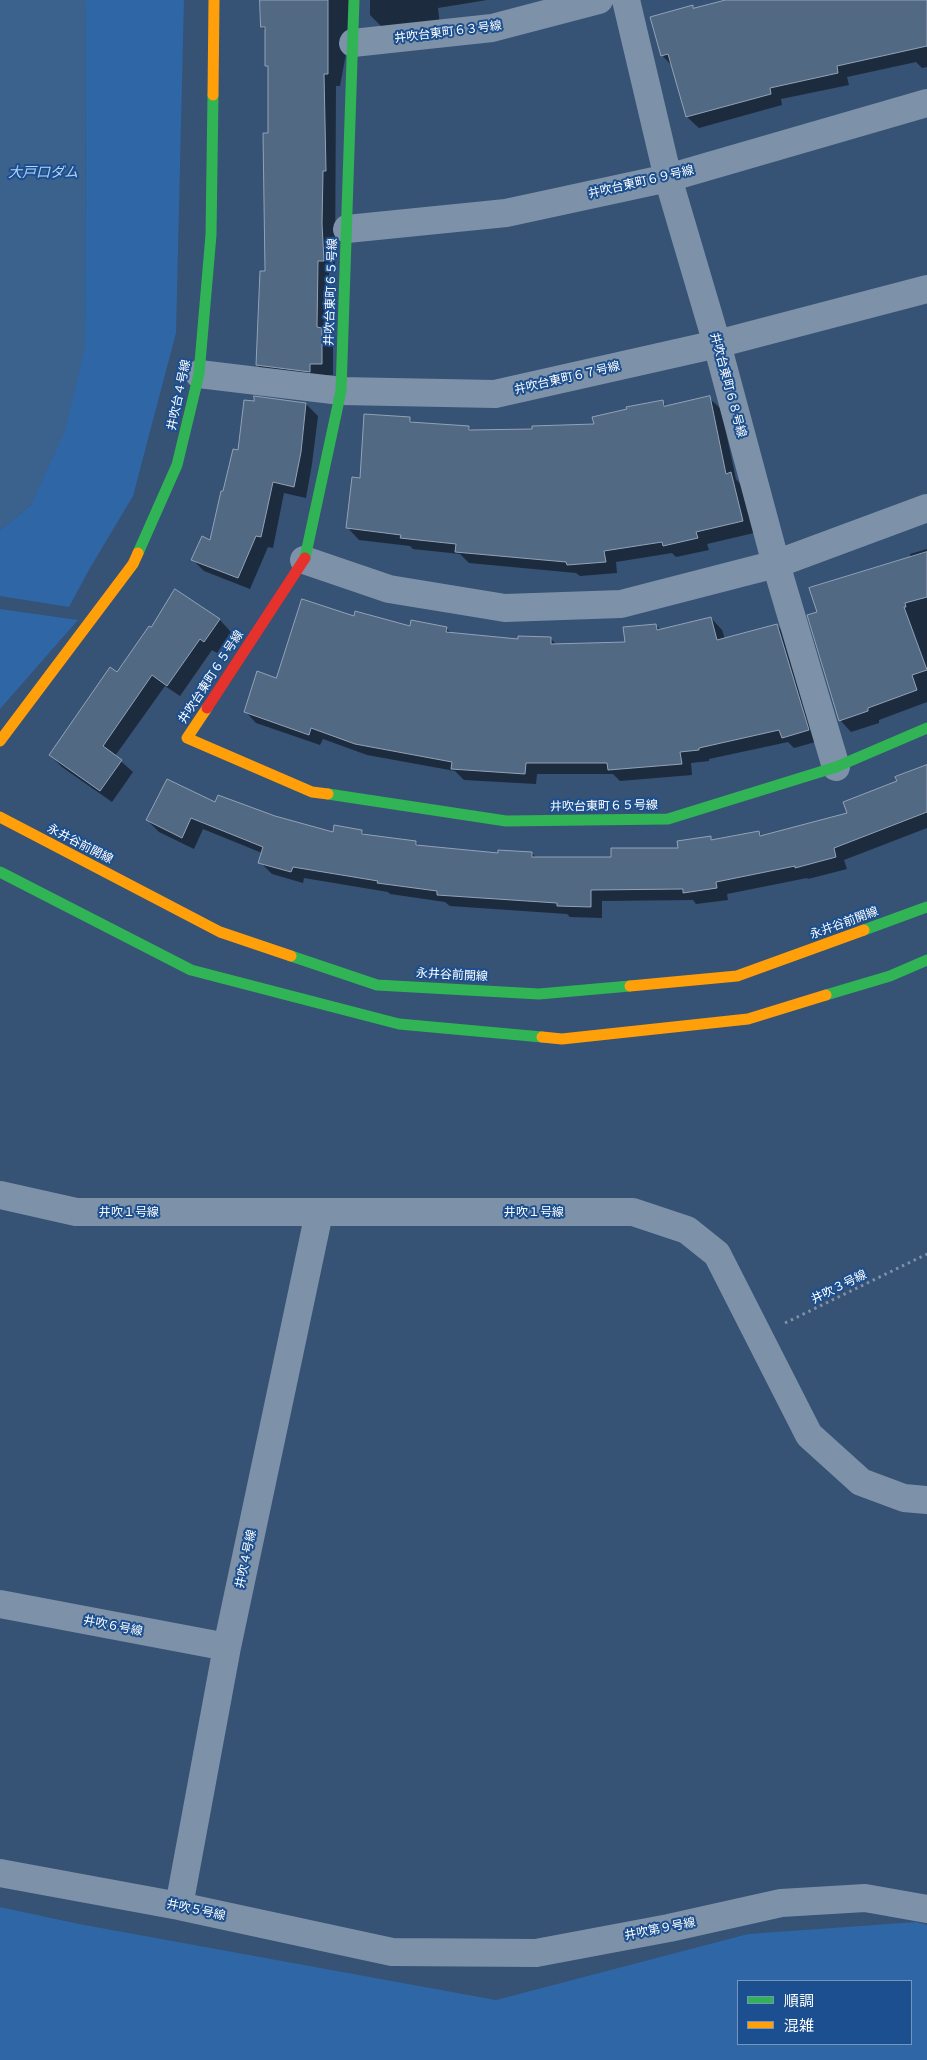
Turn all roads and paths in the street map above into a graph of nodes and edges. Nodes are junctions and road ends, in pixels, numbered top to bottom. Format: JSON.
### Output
{"nodes":[{"id":1,"x":214,"y":0,"type":"edge"},
{"id":2,"x":354,"y":0,"type":"edge"},
{"id":3,"x":599,"y":0,"type":"edge"},
{"id":4,"x":626,"y":0,"type":"edge"},
{"id":5,"x":354,"y":43,"type":"junction"},
{"id":6,"x":927,"y":103,"type":"edge"},
{"id":7,"x":668,"y":178,"type":"junction"},
{"id":8,"x":347,"y":229,"type":"junction"},
{"id":9,"x":927,"y":289,"type":"edge"},
{"id":10,"x":717,"y":344,"type":"junction"},
{"id":11,"x":199,"y":374,"type":"junction"},
{"id":12,"x":341,"y":391,"type":"junction"},
{"id":13,"x":927,"y":508,"type":"edge"},
{"id":14,"x":304,"y":560,"type":"junction"},
{"id":15,"x":776,"y":564,"type":"junction"},
{"id":16,"x":927,"y":728,"type":"edge"},
{"id":17,"x":0,"y":742,"type":"edge"},
{"id":18,"x":836,"y":768,"type":"junction"},
{"id":19,"x":0,"y":817,"type":"edge"},
{"id":20,"x":0,"y":872,"type":"edge"},
{"id":21,"x":927,"y":908,"type":"edge"},
{"id":22,"x":927,"y":960,"type":"edge"},
{"id":23,"x":0,"y":1195,"type":"edge"},
{"id":24,"x":319,"y":1212,"type":"junction"},
{"id":25,"x":927,"y":1254,"type":"edge"},
{"id":26,"x":758,"y":1337,"type":"junction"},
{"id":27,"x":927,"y":1500,"type":"edge"},
{"id":28,"x":0,"y":1604,"type":"edge"},
{"id":29,"x":227,"y":1648,"type":"junction"},
{"id":30,"x":0,"y":1873,"type":"edge"},
{"id":31,"x":179,"y":1906,"type":"junction"},
{"id":32,"x":927,"y":1909,"type":"edge"},
{"id":33,"x":392,"y":1952,"type":"joint"}],
"edges":[{"from":1,"to":11,"type":"street","name":"井吹台４号線"},
{"from":2,"to":5,"type":"street","name":"井吹台東町６５号線"},
{"from":3,"to":5,"type":"street","name":"井吹台東町６３号線"},
{"from":4,"to":7,"type":"street","name":"井吹台東町６８号線"},
{"from":5,"to":8,"type":"street","name":"井吹台東町６５号線"},
{"from":6,"to":7,"type":"street","name":"井吹台東町６９号線"},
{"from":7,"to":8,"type":"street","name":"井吹台東町６９号線"},
{"from":7,"to":10,"type":"street","name":"井吹台東町６８号線"},
{"from":8,"to":12,"type":"street","name":"井吹台東町６５号線"},
{"from":9,"to":10,"type":"street","name":"井吹台東町６７号線"},
{"from":10,"to":12,"type":"street","name":"井吹台東町６７号線"},
{"from":10,"to":15,"type":"street","name":"井吹台東町６８号線"},
{"from":11,"to":12,"type":"street","name":"井吹台東町６７号線"},
{"from":11,"to":17,"type":"street","name":"井吹台４号線"},
{"from":12,"to":14,"type":"street","name":"井吹台東町６５号線"},
{"from":13,"to":15,"type":"street"},
{"from":14,"to":15,"type":"street"},
{"from":14,"to":18,"type":"street","name":"井吹台東町６５号線"},
{"from":15,"to":18,"type":"street","name":"井吹台東町６８号線"},
{"from":16,"to":18,"type":"street","name":"井吹台東町６５号線"},
{"from":19,"to":21,"type":"street","name":"永井谷前開線"},
{"from":20,"to":22,"type":"street"},
{"from":23,"to":24,"type":"street","name":"井吹１号線"},
{"from":24,"to":26,"type":"street","name":"井吹１号線"},
{"from":24,"to":29,"type":"street","name":"井吹４号線"},
{"from":25,"to":26,"type":"path","name":"井吹３号線"},
{"from":26,"to":27,"type":"street","name":"井吹１号線"},
{"from":28,"to":29,"type":"street","name":"井吹６号線"},
{"from":29,"to":31,"type":"street","name":"井吹４号線"},
{"from":30,"to":31,"type":"street","name":"井吹５号線"},
{"from":31,"to":33,"type":"street","name":"井吹５号線"},
{"from":32,"to":33,"type":"street","name":"井吹第９号線"}]}
